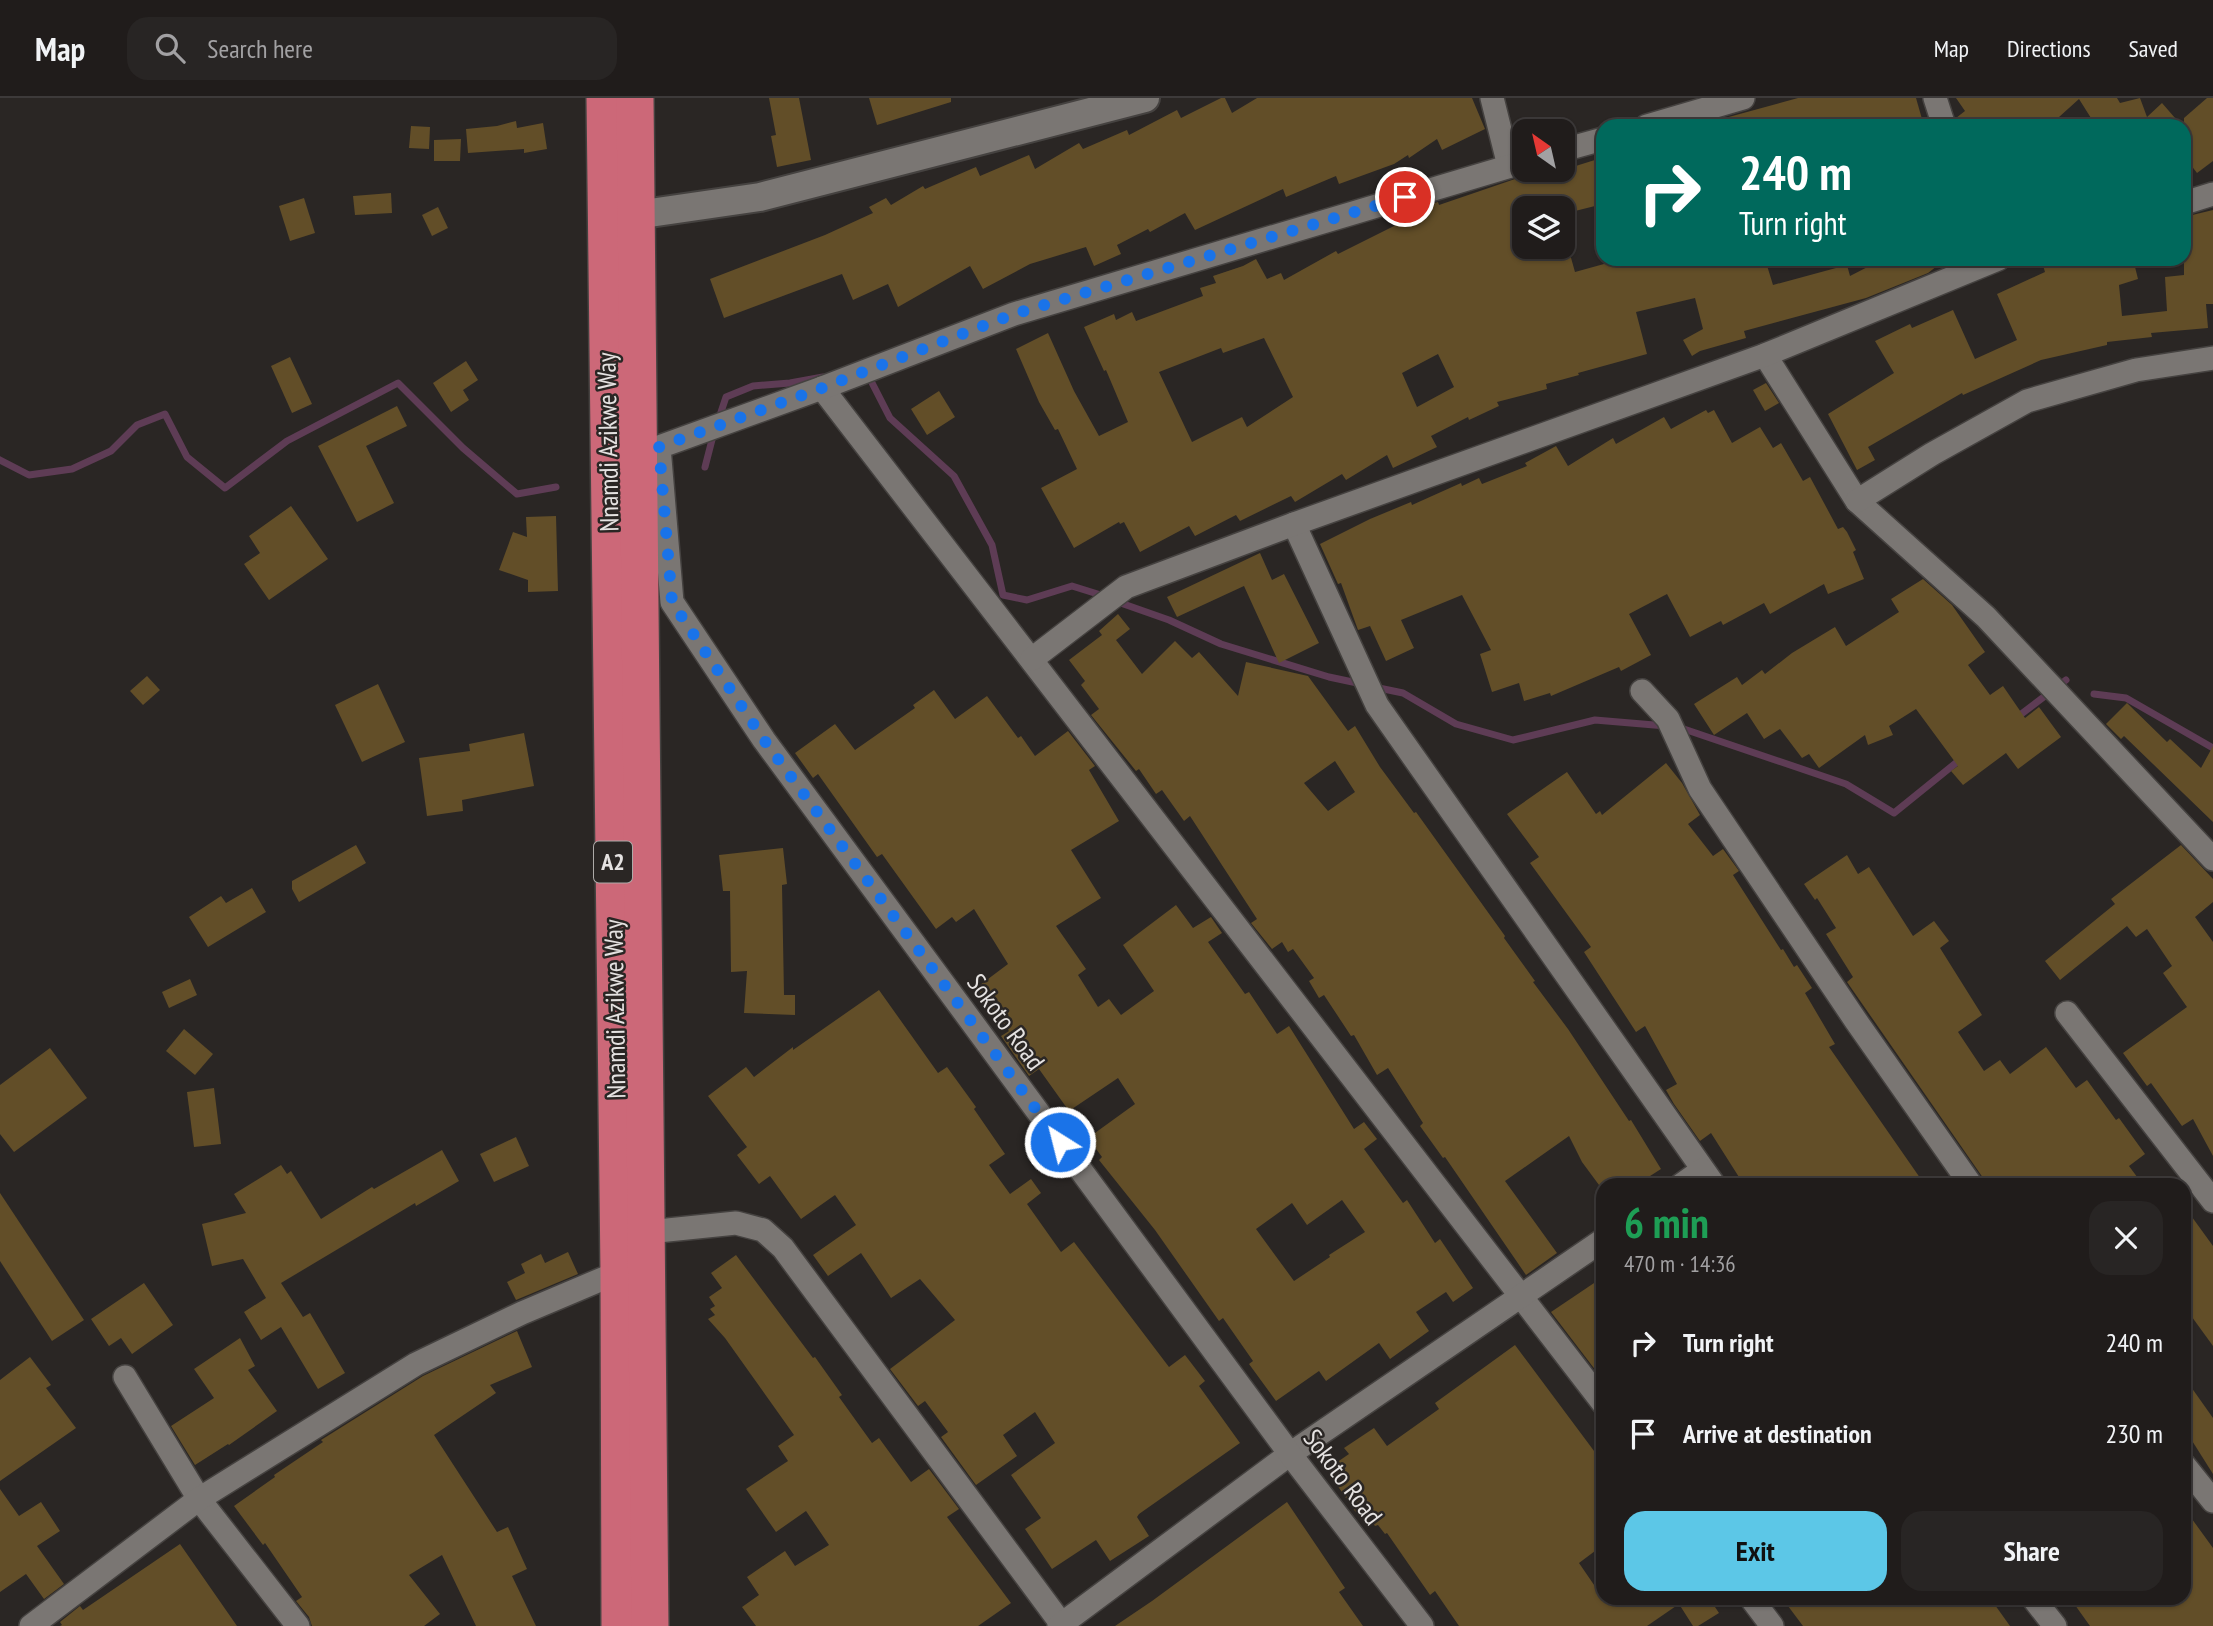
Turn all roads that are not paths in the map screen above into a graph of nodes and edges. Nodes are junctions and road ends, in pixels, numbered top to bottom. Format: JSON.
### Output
{"nodes":[{"id":1,"x":605,"y":98,"type":"edge"},
{"id":2,"x":635,"y":98,"type":"edge"},
{"id":3,"x":1145,"y":98,"type":"edge"},
{"id":4,"x":1492,"y":98,"type":"edge"},
{"id":5,"x":1743,"y":98,"type":"edge"},
{"id":6,"x":1935,"y":98,"type":"edge"},
{"id":7,"x":1671,"y":119,"type":"edge"},
{"id":8,"x":1942,"y":119,"type":"edge"},
{"id":9,"x":1596,"y":141,"type":"edge"},
{"id":10,"x":1575,"y":147,"type":"edge"},
{"id":11,"x":1512,"y":151,"type":"edge"},
{"id":12,"x":1512,"y":165,"type":"edge"},
{"id":13,"x":2213,"y":194,"type":"edge"},
{"id":14,"x":2191,"y":200,"type":"edge"},
{"id":15,"x":621,"y":215,"type":"junction"},
{"id":16,"x":1981,"y":266,"type":"edge"},
{"id":17,"x":1765,"y":355,"type":"junction"},
{"id":18,"x":2213,"y":358,"type":"edge"},
{"id":19,"x":822,"y":388,"type":"junction"},
{"id":20,"x":1857,"y":501,"type":"junction"},
{"id":21,"x":1294,"y":524,"type":"junction"},
{"id":22,"x":1032,"y":659,"type":"junction"},
{"id":23,"x":1642,"y":691,"type":"dead end"},
{"id":24,"x":2213,"y":859,"type":"edge"},
{"id":25,"x":2067,"y":1013,"type":"dead end"},
{"id":26,"x":1708,"y":1177,"type":"edge"},
{"id":27,"x":1966,"y":1178,"type":"edge"},
{"id":28,"x":2213,"y":1201,"type":"edge"},
{"id":29,"x":648,"y":1232,"type":"junction"},
{"id":30,"x":1596,"y":1245,"type":"edge"},
{"id":31,"x":619,"y":1272,"type":"junction"},
{"id":32,"x":1522,"y":1297,"type":"junction"},
{"id":33,"x":125,"y":1377,"type":"dead end"},
{"id":34,"x":1596,"y":1395,"type":"edge"},
{"id":35,"x":1290,"y":1454,"type":"junction"},
{"id":36,"x":2191,"y":1474,"type":"edge"},
{"id":37,"x":199,"y":1499,"type":"junction"},
{"id":38,"x":2213,"y":1501,"type":"edge"},
{"id":39,"x":1756,"y":1605,"type":"edge"},
{"id":40,"x":2038,"y":1605,"type":"edge"},
{"id":41,"x":1061,"y":1625,"type":"edge"},
{"id":42,"x":31,"y":1626,"type":"edge"},
{"id":43,"x":298,"y":1626,"type":"edge"},
{"id":44,"x":620,"y":1626,"type":"edge"},
{"id":45,"x":650,"y":1626,"type":"edge"},
{"id":46,"x":1422,"y":1626,"type":"edge"},
{"id":47,"x":1772,"y":1626,"type":"edge"},
{"id":48,"x":2055,"y":1626,"type":"edge"}],
"edges":[{"from":1,"to":15,"type":"highway","name":"Nnamdi Azikwe Way","number":"A2"},
{"from":2,"to":15,"type":"highway","name":"Nnamdi Azikwe Way","number":"A2"},
{"from":3,"to":15,"type":"street"},
{"from":4,"to":11,"type":"street"},
{"from":5,"to":7,"type":"street"},
{"from":6,"to":8,"type":"street"},
{"from":9,"to":10,"type":"street"},
{"from":12,"to":19,"type":"street"},
{"from":13,"to":14,"type":"street"},
{"from":15,"to":29,"type":"highway","name":"Nnamdi Azikwe Way","number":"A2"},
{"from":15,"to":31,"type":"highway","name":"Nnamdi Azikwe Way","number":"A2"},
{"from":16,"to":17,"type":"street"},
{"from":17,"to":20,"type":"street"},
{"from":17,"to":21,"type":"street"},
{"from":18,"to":20,"type":"street"},
{"from":19,"to":22,"type":"street"},
{"from":19,"to":35,"type":"street","name":"Sokoto Road"},
{"from":20,"to":24,"type":"street"},
{"from":21,"to":22,"type":"street"},
{"from":21,"to":26,"type":"street"},
{"from":22,"to":32,"type":"street"},
{"from":23,"to":27,"type":"street"},
{"from":25,"to":28,"type":"street"},
{"from":29,"to":41,"type":"street"},
{"from":29,"to":45,"type":"highway","name":"Nnamdi Azikwe Way","number":"A2"},
{"from":30,"to":32,"type":"street"},
{"from":31,"to":37,"type":"street"},
{"from":31,"to":44,"type":"highway","name":"Nnamdi Azikwe Way","number":"A2"},
{"from":32,"to":34,"type":"street"},
{"from":32,"to":35,"type":"street"},
{"from":33,"to":37,"type":"street"},
{"from":35,"to":41,"type":"street"},
{"from":35,"to":46,"type":"street","name":"Sokoto Road"},
{"from":36,"to":38,"type":"street"},
{"from":37,"to":42,"type":"street"},
{"from":37,"to":43,"type":"street"},
{"from":39,"to":47,"type":"street"},
{"from":40,"to":48,"type":"street"}]}
